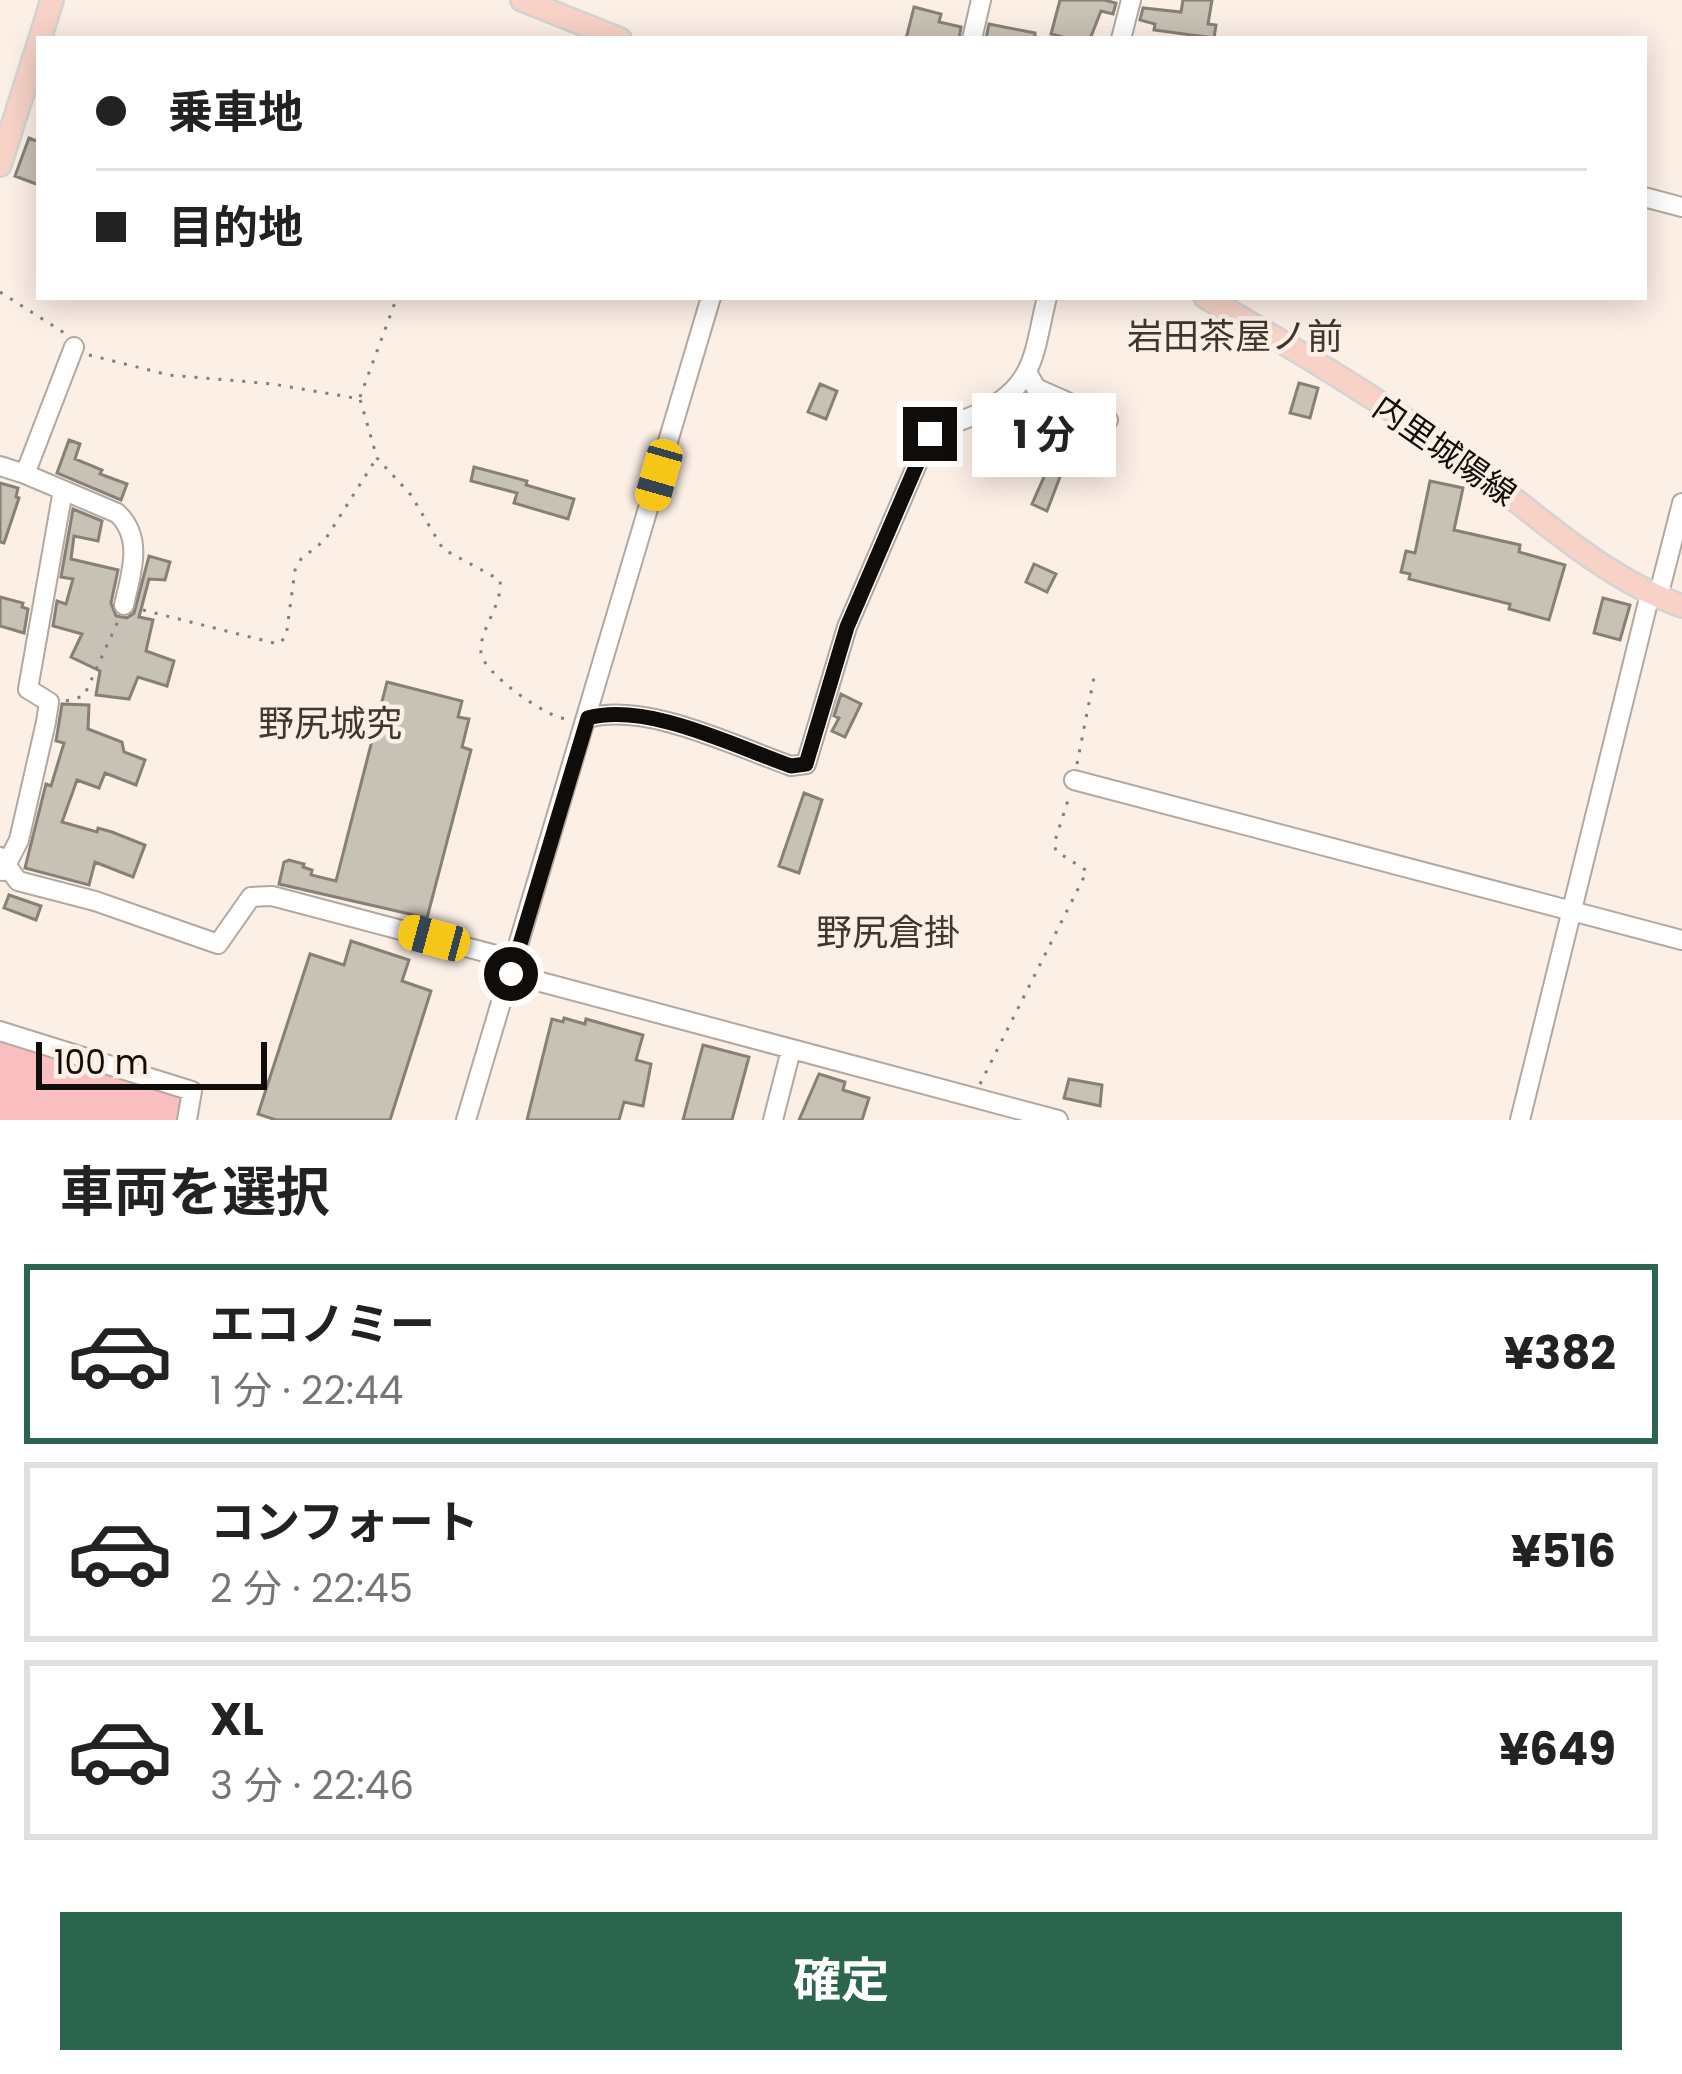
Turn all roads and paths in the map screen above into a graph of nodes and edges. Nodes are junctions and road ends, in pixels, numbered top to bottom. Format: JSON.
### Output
{"nodes":[{"id":1,"x":52,"y":0,"type":"edge"},
{"id":2,"x":522,"y":0,"type":"edge"},
{"id":3,"x":981,"y":0,"type":"edge"},
{"id":4,"x":1131,"y":0,"type":"edge"},
{"id":5,"x":40,"y":36,"type":"edge"},
{"id":6,"x":612,"y":36,"type":"edge"},
{"id":7,"x":973,"y":36,"type":"edge"},
{"id":8,"x":1122,"y":36,"type":"edge"},
{"id":9,"x":36,"y":50,"type":"edge"},
{"id":10,"x":0,"y":165,"type":"edge"},
{"id":11,"x":1647,"y":198,"type":"edge"},
{"id":12,"x":1682,"y":207,"type":"edge"},
{"id":13,"x":0,"y":292,"type":"edge"},
{"id":14,"x":396,"y":300,"type":"edge"},
{"id":15,"x":710,"y":300,"type":"edge"},
{"id":16,"x":1045,"y":300,"type":"edge"},
{"id":17,"x":1210,"y":300,"type":"edge"},
{"id":18,"x":74,"y":347,"type":"junction"},
{"id":19,"x":1028,"y":374,"type":"junction"},
{"id":20,"x":360,"y":399,"type":"junction"},
{"id":21,"x":1108,"y":420,"type":"dead end"},
{"id":22,"x":377,"y":458,"type":"junction"},
{"id":23,"x":0,"y":466,"type":"edge"},
{"id":24,"x":25,"y":474,"type":"junction"},
{"id":25,"x":63,"y":490,"type":"junction"},
{"id":26,"x":1682,"y":503,"type":"edge"},
{"id":27,"x":1654,"y":596,"type":"junction"},
{"id":28,"x":124,"y":605,"type":"junction"},
{"id":29,"x":1682,"y":606,"type":"edge"},
{"id":30,"x":1094,"y":671,"type":"dead end"},
{"id":31,"x":49,"y":702,"type":"junction"},
{"id":32,"x":588,"y":718,"type":"junction"},
{"id":33,"x":1074,"y":781,"type":"junction"},
{"id":34,"x":3,"y":859,"type":"edge"},
{"id":35,"x":0,"y":881,"type":"edge"},
{"id":36,"x":1572,"y":911,"type":"junction"},
{"id":37,"x":1682,"y":940,"type":"edge"},
{"id":38,"x":513,"y":967,"type":"junction"},
{"id":39,"x":0,"y":1031,"type":"edge"},
{"id":40,"x":791,"y":1050,"type":"junction"},
{"id":41,"x":974,"y":1097,"type":"junction"},
{"id":42,"x":187,"y":1120,"type":"edge"},
{"id":43,"x":466,"y":1120,"type":"edge"},
{"id":44,"x":773,"y":1120,"type":"edge"},
{"id":45,"x":1058,"y":1120,"type":"edge"},
{"id":46,"x":1520,"y":1120,"type":"edge"}],
"edges":[{"from":1,"to":5,"type":"main road"},
{"from":2,"to":6,"type":"main road"},
{"from":3,"to":7,"type":"street"},
{"from":4,"to":8,"type":"street"},
{"from":9,"to":10,"type":"main road"},
{"from":11,"to":12,"type":"street"},
{"from":13,"to":18,"type":"path"},
{"from":14,"to":20,"type":"path"},
{"from":15,"to":32,"type":"street"},
{"from":16,"to":19,"type":"street"},
{"from":17,"to":27,"type":"main road","name":"内里城陽線"},
{"from":18,"to":20,"type":"path"},
{"from":18,"to":24,"type":"street"},
{"from":19,"to":21,"type":"street"},
{"from":19,"to":32,"type":"street"},
{"from":20,"to":22,"type":"path"},
{"from":22,"to":28,"type":"path"},
{"from":22,"to":32,"type":"path"},
{"from":23,"to":24,"type":"street"},
{"from":24,"to":25,"type":"street"},
{"from":25,"to":28,"type":"street"},
{"from":25,"to":31,"type":"street"},
{"from":26,"to":27,"type":"street"},
{"from":27,"to":29,"type":"main road","name":"内里城陽線"},
{"from":27,"to":36,"type":"street"},
{"from":28,"to":31,"type":"path"},
{"from":30,"to":33,"type":"path"},
{"from":31,"to":34,"type":"street"},
{"from":32,"to":38,"type":"street"},
{"from":33,"to":36,"type":"street"},
{"from":33,"to":41,"type":"path"},
{"from":34,"to":35,"type":"street"},
{"from":34,"to":38,"type":"street"},
{"from":36,"to":37,"type":"street"},
{"from":36,"to":46,"type":"street"},
{"from":38,"to":40,"type":"street"},
{"from":38,"to":43,"type":"street"},
{"from":39,"to":42,"type":"street"},
{"from":40,"to":41,"type":"street"},
{"from":40,"to":44,"type":"street"},
{"from":41,"to":45,"type":"street"}]}
